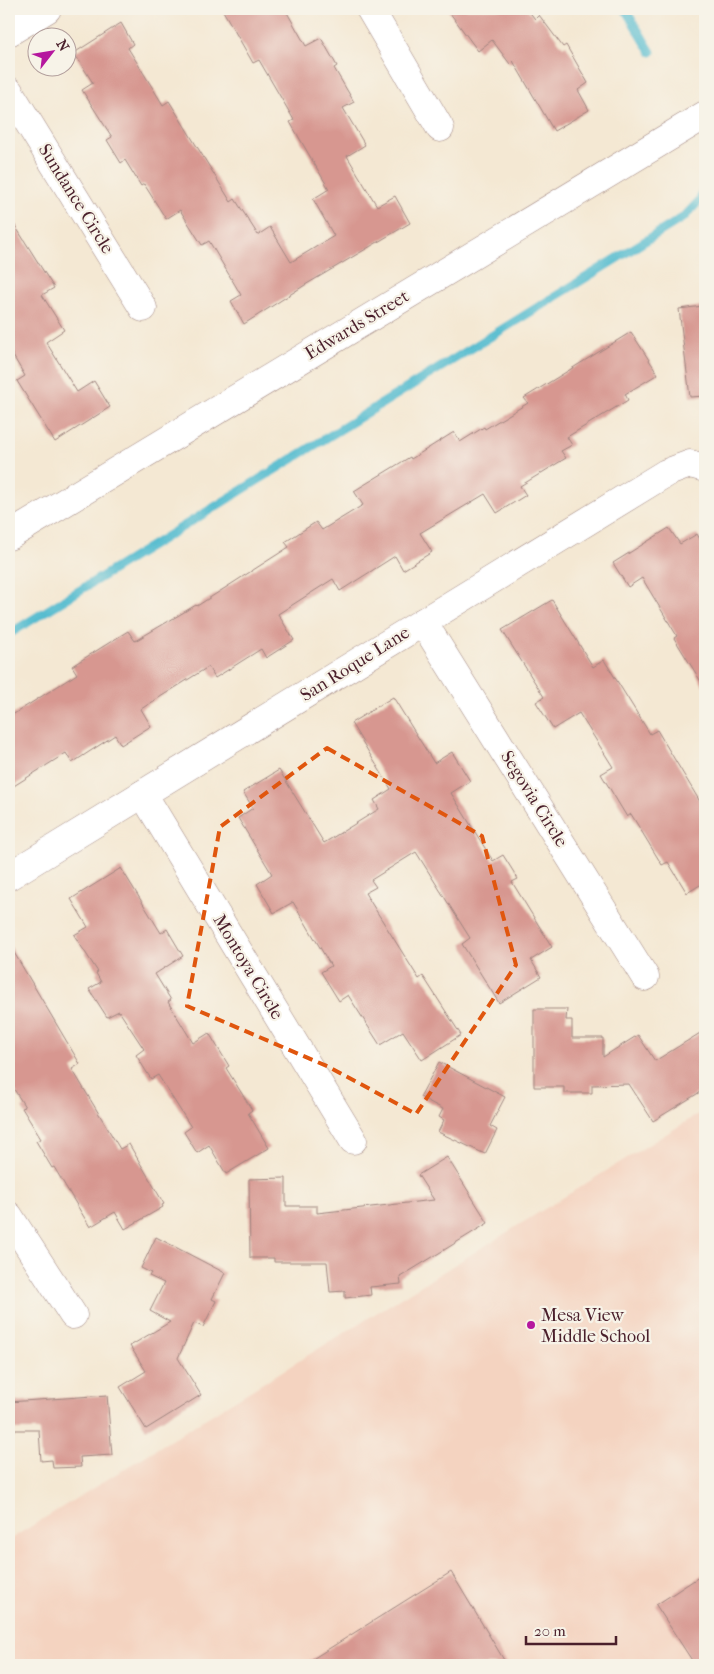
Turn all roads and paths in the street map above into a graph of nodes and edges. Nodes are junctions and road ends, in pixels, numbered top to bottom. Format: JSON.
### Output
{"nodes":[{"id":1,"x":47,"y":9,"type":"edge"},
{"id":2,"x":370,"y":9,"type":"edge"},
{"id":3,"x":9,"y":32,"type":"edge"},
{"id":4,"x":9,"y":91,"type":"edge"},
{"id":5,"x":705,"y":115,"type":"edge"},
{"id":6,"x":440,"y":128,"type":"dead end"},
{"id":7,"x":143,"y":308,"type":"dead end"},
{"id":8,"x":705,"y":468,"type":"edge"},
{"id":9,"x":9,"y":536,"type":"edge"},
{"id":10,"x":423,"y":622,"type":"junction"},
{"id":11,"x":143,"y":794,"type":"junction"},
{"id":12,"x":9,"y":876,"type":"edge"},
{"id":13,"x":646,"y":977,"type":"dead end"},
{"id":14,"x":353,"y":1140,"type":"dead end"},
{"id":15,"x":9,"y":1216,"type":"edge"},
{"id":16,"x":73,"y":1315,"type":"dead end"}],
"edges":[{"from":1,"to":3,"type":"street"},
{"from":2,"to":6,"type":"street"},
{"from":4,"to":7,"type":"street","name":"Sundance Circle"},
{"from":5,"to":9,"type":"street","name":"Edwards Street"},
{"from":8,"to":10,"type":"street","name":"San Roque Lane"},
{"from":10,"to":11,"type":"street","name":"San Roque Lane"},
{"from":10,"to":13,"type":"street","name":"Segovia Circle"},
{"from":11,"to":12,"type":"street","name":"San Roque Lane"},
{"from":11,"to":14,"type":"street","name":"Montoya Circle"},
{"from":15,"to":16,"type":"street"}]}
